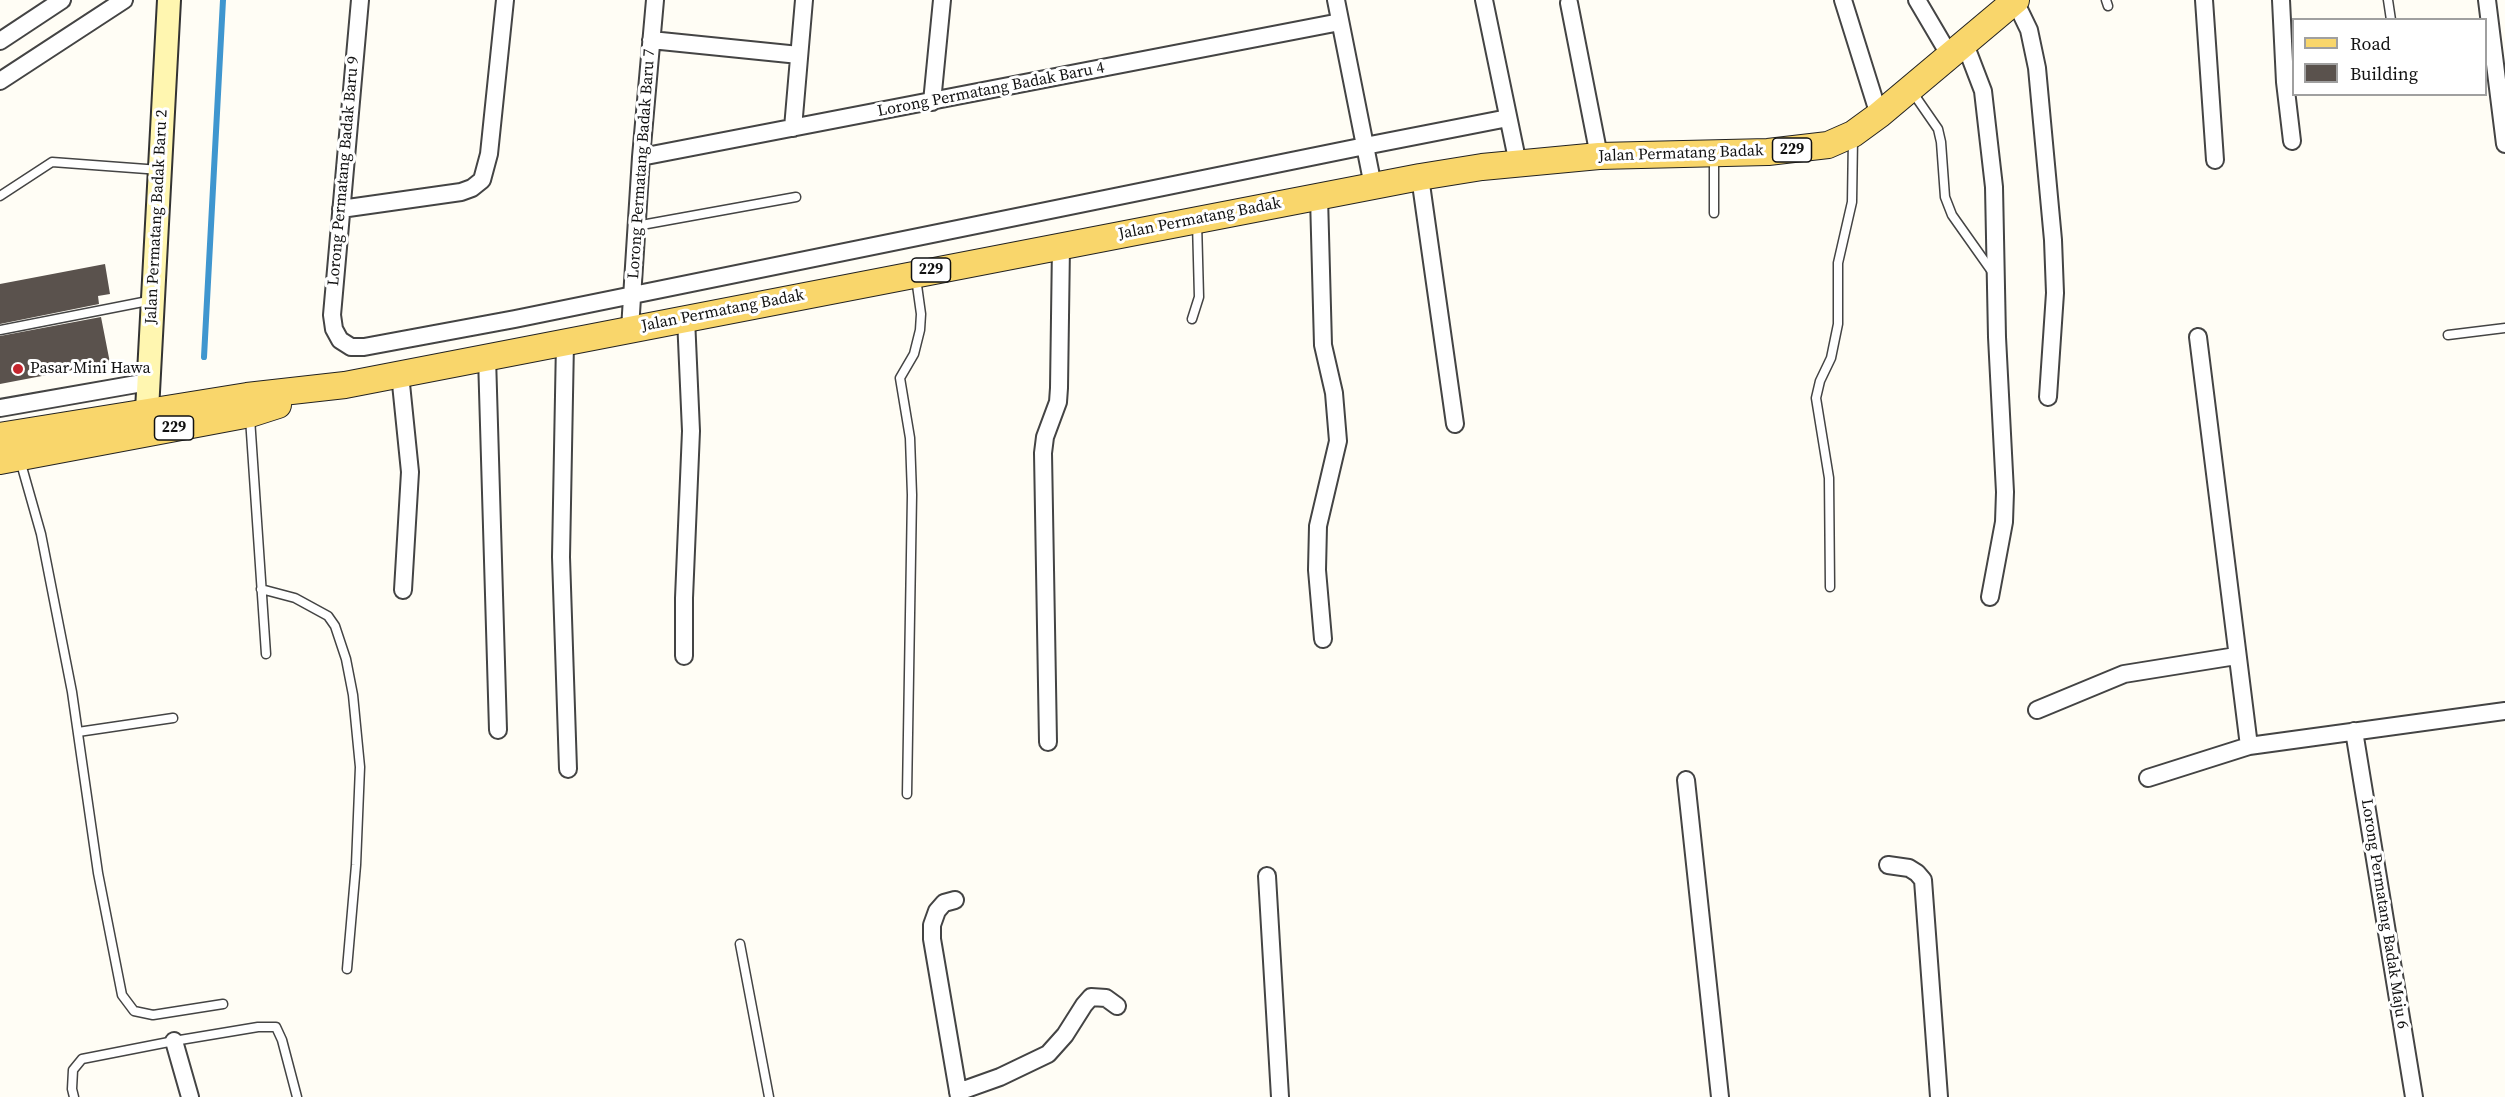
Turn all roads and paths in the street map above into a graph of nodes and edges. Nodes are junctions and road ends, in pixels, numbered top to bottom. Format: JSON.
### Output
{"nodes":[{"id":1,"x":62,"y":0,"type":"edge"},
{"id":2,"x":124,"y":0,"type":"edge"},
{"id":3,"x":169,"y":0,"type":"edge"},
{"id":4,"x":360,"y":0,"type":"edge"},
{"id":5,"x":505,"y":0,"type":"edge"},
{"id":6,"x":655,"y":0,"type":"edge"},
{"id":7,"x":804,"y":0,"type":"edge"},
{"id":8,"x":942,"y":0,"type":"edge"},
{"id":9,"x":1336,"y":0,"type":"edge"},
{"id":10,"x":1484,"y":0,"type":"edge"},
{"id":11,"x":1843,"y":0,"type":"edge"},
{"id":12,"x":1917,"y":0,"type":"edge"},
{"id":13,"x":2015,"y":0,"type":"edge"},
{"id":14,"x":2204,"y":0,"type":"edge"},
{"id":15,"x":2281,"y":0,"type":"edge"},
{"id":16,"x":2388,"y":0,"type":"edge"},
{"id":17,"x":2487,"y":0,"type":"edge"},
{"id":18,"x":1569,"y":3,"type":"dead end"},
{"id":19,"x":2391,"y":18,"type":"edge"},
{"id":20,"x":1340,"y":22,"type":"junction"},
{"id":21,"x":651,"y":40,"type":"junction"},
{"id":22,"x":0,"y":41,"type":"edge"},
{"id":23,"x":1957,"y":50,"type":"junction"},
{"id":24,"x":799,"y":55,"type":"junction"},
{"id":25,"x":0,"y":81,"type":"edge"},
{"id":26,"x":1910,"y":90,"type":"junction"},
{"id":27,"x":932,"y":102,"type":"junction"},
{"id":28,"x":1879,"y":115,"type":"junction"},
{"id":29,"x":1508,"y":118,"type":"junction"},
{"id":30,"x":793,"y":128,"type":"junction"},
{"id":31,"x":1853,"y":134,"type":"junction"},
{"id":32,"x":2292,"y":141,"type":"dead end"},
{"id":33,"x":2505,"y":144,"type":"edge"},
{"id":34,"x":1365,"y":146,"type":"junction"},
{"id":35,"x":1714,"y":153,"type":"junction"},
{"id":36,"x":1599,"y":156,"type":"junction"},
{"id":37,"x":641,"y":157,"type":"junction"},
{"id":38,"x":2215,"y":160,"type":"dead end"},
{"id":39,"x":1518,"y":164,"type":"junction"},
{"id":40,"x":160,"y":171,"type":"junction"},
{"id":41,"x":1420,"y":177,"type":"junction"},
{"id":42,"x":1372,"y":186,"type":"junction"},
{"id":43,"x":0,"y":196,"type":"edge"},
{"id":44,"x":796,"y":197,"type":"dead end"},
{"id":45,"x":1319,"y":197,"type":"junction"},
{"id":46,"x":341,"y":209,"type":"junction"},
{"id":47,"x":1714,"y":213,"type":"dead end"},
{"id":48,"x":1197,"y":220,"type":"junction"},
{"id":49,"x":636,"y":226,"type":"junction"},
{"id":50,"x":1060,"y":246,"type":"junction"},
{"id":51,"x":915,"y":273,"type":"junction"},
{"id":52,"x":1995,"y":276,"type":"junction"},
{"id":53,"x":632,"y":295,"type":"junction"},
{"id":54,"x":153,"y":300,"type":"junction"},
{"id":55,"x":686,"y":318,"type":"junction"},
{"id":56,"x":1192,"y":319,"type":"dead end"},
{"id":57,"x":2505,"y":328,"type":"edge"},
{"id":58,"x":630,"y":329,"type":"junction"},
{"id":59,"x":0,"y":330,"type":"edge"},
{"id":60,"x":2448,"y":335,"type":"dead end"},
{"id":61,"x":2198,"y":337,"type":"dead end"},
{"id":62,"x":566,"y":342,"type":"junction"},
{"id":63,"x":487,"y":357,"type":"junction"},
{"id":64,"x":400,"y":374,"type":"junction"},
{"id":65,"x":148,"y":382,"type":"junction"},
{"id":66,"x":345,"y":385,"type":"junction"},
{"id":67,"x":2048,"y":397,"type":"dead end"},
{"id":68,"x":0,"y":408,"type":"edge"},
{"id":69,"x":250,"y":414,"type":"junction"},
{"id":70,"x":147,"y":424,"type":"junction"},
{"id":71,"x":1455,"y":424,"type":"dead end"},
{"id":72,"x":0,"y":436,"type":"edge"},
{"id":73,"x":9,"y":459,"type":"edge"},
{"id":74,"x":1830,"y":587,"type":"dead end"},
{"id":75,"x":261,"y":589,"type":"junction"},
{"id":76,"x":403,"y":590,"type":"dead end"},
{"id":77,"x":1990,"y":597,"type":"dead end"},
{"id":78,"x":1323,"y":639,"type":"dead end"},
{"id":79,"x":266,"y":654,"type":"dead end"},
{"id":80,"x":684,"y":656,"type":"dead end"},
{"id":81,"x":2236,"y":656,"type":"junction"},
{"id":82,"x":2037,"y":710,"type":"dead end"},
{"id":83,"x":2505,"y":711,"type":"edge"},
{"id":84,"x":173,"y":718,"type":"dead end"},
{"id":85,"x":498,"y":730,"type":"dead end"},
{"id":86,"x":2354,"y":731,"type":"junction"},
{"id":87,"x":78,"y":732,"type":"junction"},
{"id":88,"x":1048,"y":742,"type":"dead end"},
{"id":89,"x":2248,"y":746,"type":"junction"},
{"id":90,"x":568,"y":769,"type":"dead end"},
{"id":91,"x":2148,"y":778,"type":"dead end"},
{"id":92,"x":1686,"y":780,"type":"dead end"},
{"id":93,"x":907,"y":794,"type":"dead end"},
{"id":94,"x":1888,"y":865,"type":"dead end"},
{"id":95,"x":1267,"y":876,"type":"dead end"},
{"id":96,"x":956,"y":900,"type":"dead end"},
{"id":97,"x":740,"y":944,"type":"dead end"},
{"id":98,"x":347,"y":969,"type":"dead end"},
{"id":99,"x":223,"y":1004,"type":"dead end"},
{"id":100,"x":1117,"y":1006,"type":"dead end"},
{"id":101,"x":174,"y":1041,"type":"junction"},
{"id":102,"x":958,"y":1095,"type":"edge"},
{"id":103,"x":74,"y":1097,"type":"edge"},
{"id":104,"x":190,"y":1097,"type":"edge"},
{"id":105,"x":297,"y":1097,"type":"edge"},
{"id":106,"x":769,"y":1097,"type":"edge"},
{"id":107,"x":1280,"y":1097,"type":"edge"},
{"id":108,"x":1720,"y":1097,"type":"edge"},
{"id":109,"x":1940,"y":1097,"type":"edge"},
{"id":110,"x":2414,"y":1097,"type":"edge"}],
"edges":[{"from":1,"to":22,"type":"street"},
{"from":2,"to":25,"type":"street"},
{"from":3,"to":40,"type":"street","name":"Jalan Permatang Badak Baru 2"},
{"from":4,"to":46,"type":"street","name":"Lorong Permatang Badak Baru 9"},
{"from":5,"to":46,"type":"street"},
{"from":6,"to":21,"type":"street","name":"Lorong Permatang Badak Baru 7"},
{"from":7,"to":24,"type":"street"},
{"from":8,"to":27,"type":"street"},
{"from":9,"to":20,"type":"street"},
{"from":10,"to":29,"type":"street"},
{"from":11,"to":28,"type":"street"},
{"from":12,"to":23,"type":"street"},
{"from":13,"to":23,"type":"main road","name":"Jalan Permatang Badak","number":"229"},
{"from":13,"to":67,"type":"street"},
{"from":14,"to":38,"type":"street"},
{"from":15,"to":32,"type":"street"},
{"from":16,"to":19,"type":"lane"},
{"from":17,"to":33,"type":"street"},
{"from":18,"to":36,"type":"street"},
{"from":20,"to":27,"type":"street","name":"Lorong Permatang Badak Baru 4"},
{"from":20,"to":34,"type":"street"},
{"from":21,"to":24,"type":"street"},
{"from":21,"to":37,"type":"street","name":"Lorong Permatang Badak Baru 7"},
{"from":23,"to":26,"type":"main road","name":"Jalan Permatang Badak","number":"229"},
{"from":23,"to":52,"type":"street"},
{"from":24,"to":30,"type":"street"},
{"from":26,"to":28,"type":"main road","name":"Jalan Permatang Badak","number":"229"},
{"from":26,"to":52,"type":"lane"},
{"from":27,"to":30,"type":"street","name":"Lorong Permatang Badak Baru 4"},
{"from":28,"to":31,"type":"main road","name":"Jalan Permatang Badak","number":"229"},
{"from":29,"to":34,"type":"street"},
{"from":29,"to":39,"type":"street"},
{"from":30,"to":37,"type":"street","name":"Lorong Permatang Badak Baru 4"},
{"from":31,"to":35,"type":"main road","name":"Jalan Permatang Badak","number":"229"},
{"from":31,"to":74,"type":"lane"},
{"from":34,"to":42,"type":"street"},
{"from":34,"to":53,"type":"street"},
{"from":35,"to":36,"type":"main road","name":"Jalan Permatang Badak","number":"229"},
{"from":35,"to":47,"type":"lane"},
{"from":36,"to":39,"type":"main road","name":"Jalan Permatang Badak","number":"229"},
{"from":37,"to":49,"type":"street","name":"Lorong Permatang Badak Baru 7"},
{"from":39,"to":41,"type":"main road","name":"Jalan Permatang Badak","number":"229"},
{"from":40,"to":43,"type":"lane"},
{"from":40,"to":54,"type":"street","name":"Jalan Permatang Badak Baru 2"},
{"from":41,"to":42,"type":"main road","name":"Jalan Permatang Badak","number":"229"},
{"from":41,"to":71,"type":"street"},
{"from":42,"to":45,"type":"main road","name":"Jalan Permatang Badak","number":"229"},
{"from":44,"to":49,"type":"lane"},
{"from":45,"to":48,"type":"main road","name":"Jalan Permatang Badak","number":"229"},
{"from":45,"to":78,"type":"street"},
{"from":46,"to":53,"type":"street","name":"Lorong Permatang Badak Baru 9"},
{"from":48,"to":50,"type":"main road","name":"Jalan Permatang Badak","number":"229"},
{"from":48,"to":56,"type":"lane"},
{"from":49,"to":53,"type":"street","name":"Lorong Permatang Badak Baru 7"},
{"from":50,"to":51,"type":"main road","name":"Jalan Permatang Badak","number":"229"},
{"from":50,"to":88,"type":"street"},
{"from":51,"to":55,"type":"main road","name":"Jalan Permatang Badak","number":"229"},
{"from":51,"to":93,"type":"lane"},
{"from":52,"to":77,"type":"street"},
{"from":53,"to":58,"type":"street","name":"Lorong Permatang Badak Baru 7"},
{"from":54,"to":59,"type":"lane"},
{"from":54,"to":65,"type":"street","name":"Jalan Permatang Badak Baru 2"},
{"from":55,"to":58,"type":"main road","name":"Jalan Permatang Badak","number":"229"},
{"from":55,"to":80,"type":"street"},
{"from":57,"to":60,"type":"lane"},
{"from":58,"to":62,"type":"main road","name":"Jalan Permatang Badak","number":"229"},
{"from":61,"to":81,"type":"street"},
{"from":62,"to":63,"type":"main road","name":"Jalan Permatang Badak","number":"229"},
{"from":62,"to":90,"type":"street"},
{"from":63,"to":64,"type":"main road","name":"Jalan Permatang Badak","number":"229"},
{"from":63,"to":85,"type":"street"},
{"from":64,"to":66,"type":"main road","name":"Jalan Permatang Badak","number":"229"},
{"from":64,"to":76,"type":"street"},
{"from":65,"to":68,"type":"street"},
{"from":65,"to":70,"type":"street","name":"Jalan Permatang Badak Baru 2"},
{"from":66,"to":69,"type":"main road","name":"Jalan Permatang Badak","number":"229"},
{"from":66,"to":70,"type":"main road","name":"Jalan Permatang Badak","number":"229"},
{"from":69,"to":70,"type":"main road","name":"Jalan Permatang Badak","number":"229"},
{"from":69,"to":75,"type":"lane"},
{"from":70,"to":72,"type":"main road","name":"Jalan Permatang Badak","number":"229"},
{"from":70,"to":73,"type":"main road","name":"Jalan Permatang Badak","number":"229"},
{"from":73,"to":87,"type":"lane"},
{"from":75,"to":79,"type":"lane"},
{"from":75,"to":98,"type":"lane"},
{"from":81,"to":82,"type":"street"},
{"from":81,"to":89,"type":"street"},
{"from":83,"to":86,"type":"street"},
{"from":84,"to":87,"type":"lane"},
{"from":86,"to":89,"type":"street"},
{"from":86,"to":110,"type":"street","name":"Lorong Permatang Badak Maju 6"},
{"from":87,"to":99,"type":"lane"},
{"from":89,"to":91,"type":"street"},
{"from":92,"to":108,"type":"street"},
{"from":94,"to":109,"type":"street"},
{"from":95,"to":107,"type":"street"},
{"from":96,"to":102,"type":"street"},
{"from":97,"to":106,"type":"lane"},
{"from":100,"to":102,"type":"street"},
{"from":101,"to":103,"type":"lane"},
{"from":101,"to":104,"type":"street"},
{"from":101,"to":105,"type":"lane"}]}
